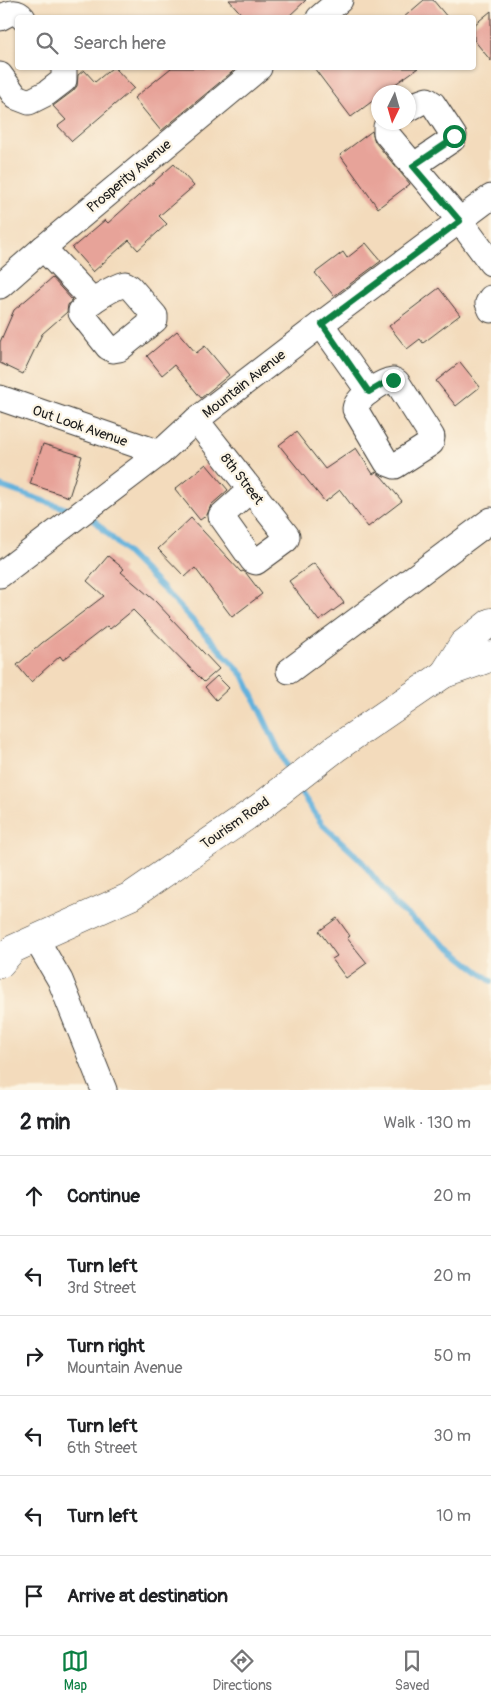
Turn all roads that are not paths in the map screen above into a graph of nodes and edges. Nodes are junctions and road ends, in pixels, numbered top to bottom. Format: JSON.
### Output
{"nodes":[{"id":1,"x":340,"y":0,"type":"edge"},
{"id":2,"x":21,"y":15,"type":"edge"},
{"id":3,"x":322,"y":15,"type":"edge"},
{"id":4,"x":0,"y":18,"type":"edge"},
{"id":5,"x":64,"y":70,"type":"edge"},
{"id":6,"x":257,"y":70,"type":"edge"},
{"id":7,"x":0,"y":75,"type":"edge"},
{"id":8,"x":416,"y":105,"type":"edge"},
{"id":9,"x":388,"y":130,"type":"edge"},
{"id":10,"x":413,"y":166,"type":"junction"},
{"id":11,"x":491,"y":197,"type":"edge"},
{"id":12,"x":460,"y":221,"type":"junction"},
{"id":13,"x":43,"y":248,"type":"junction"},
{"id":14,"x":491,"y":263,"type":"edge"},
{"id":15,"x":0,"y":286,"type":"edge"},
{"id":16,"x":491,"y":298,"type":"edge"},
{"id":17,"x":93,"y":302,"type":"dead end"},
{"id":18,"x":491,"y":310,"type":"edge"},
{"id":19,"x":322,"y":324,"type":"junction"},
{"id":20,"x":369,"y":392,"type":"dead end"},
{"id":21,"x":0,"y":398,"type":"edge"},
{"id":22,"x":196,"y":420,"type":"junction"},
{"id":23,"x":160,"y":453,"type":"junction"},
{"id":24,"x":250,"y":490,"type":"junction"},
{"id":25,"x":491,"y":520,"type":"edge"},
{"id":26,"x":1,"y":573,"type":"edge"},
{"id":27,"x":491,"y":622,"type":"edge"},
{"id":28,"x":491,"y":655,"type":"edge"},
{"id":29,"x":289,"y":671,"type":"dead end"},
{"id":30,"x":444,"y":674,"type":"junction"},
{"id":31,"x":12,"y":950,"type":"edge"},
{"id":32,"x":104,"y":1090,"type":"edge"}],
"edges":[{"from":1,"to":3,"type":"street"},
{"from":2,"to":4,"type":"street"},
{"from":5,"to":7,"type":"street"},
{"from":6,"to":13,"type":"street","name":"Prosperity Avenue"},
{"from":8,"to":10,"type":"street"},
{"from":9,"to":10,"type":"street"},
{"from":10,"to":12,"type":"street"},
{"from":11,"to":12,"type":"street","name":"Mountain Avenue"},
{"from":12,"to":14,"type":"street"},
{"from":12,"to":19,"type":"street","name":"Mountain Avenue"},
{"from":13,"to":15,"type":"street","name":"Prosperity Avenue"},
{"from":13,"to":17,"type":"street"},
{"from":16,"to":18,"type":"street"},
{"from":19,"to":20,"type":"street"},
{"from":19,"to":22,"type":"street","name":"Mountain Avenue"},
{"from":21,"to":23,"type":"street","name":"Out Look Avenue"},
{"from":22,"to":23,"type":"street","name":"Mountain Avenue"},
{"from":22,"to":24,"type":"street","name":"8th Street"},
{"from":23,"to":26,"type":"street","name":"Mountain Avenue"},
{"from":24,"to":24,"type":"street","name":"8th Street"},
{"from":25,"to":29,"type":"street"},
{"from":27,"to":30,"type":"main road","name":"Tourism Road"},
{"from":28,"to":30,"type":"main road","name":"Tourism Road"},
{"from":30,"to":31,"type":"main road","name":"Tourism Road"},
{"from":31,"to":32,"type":"street"}]}
